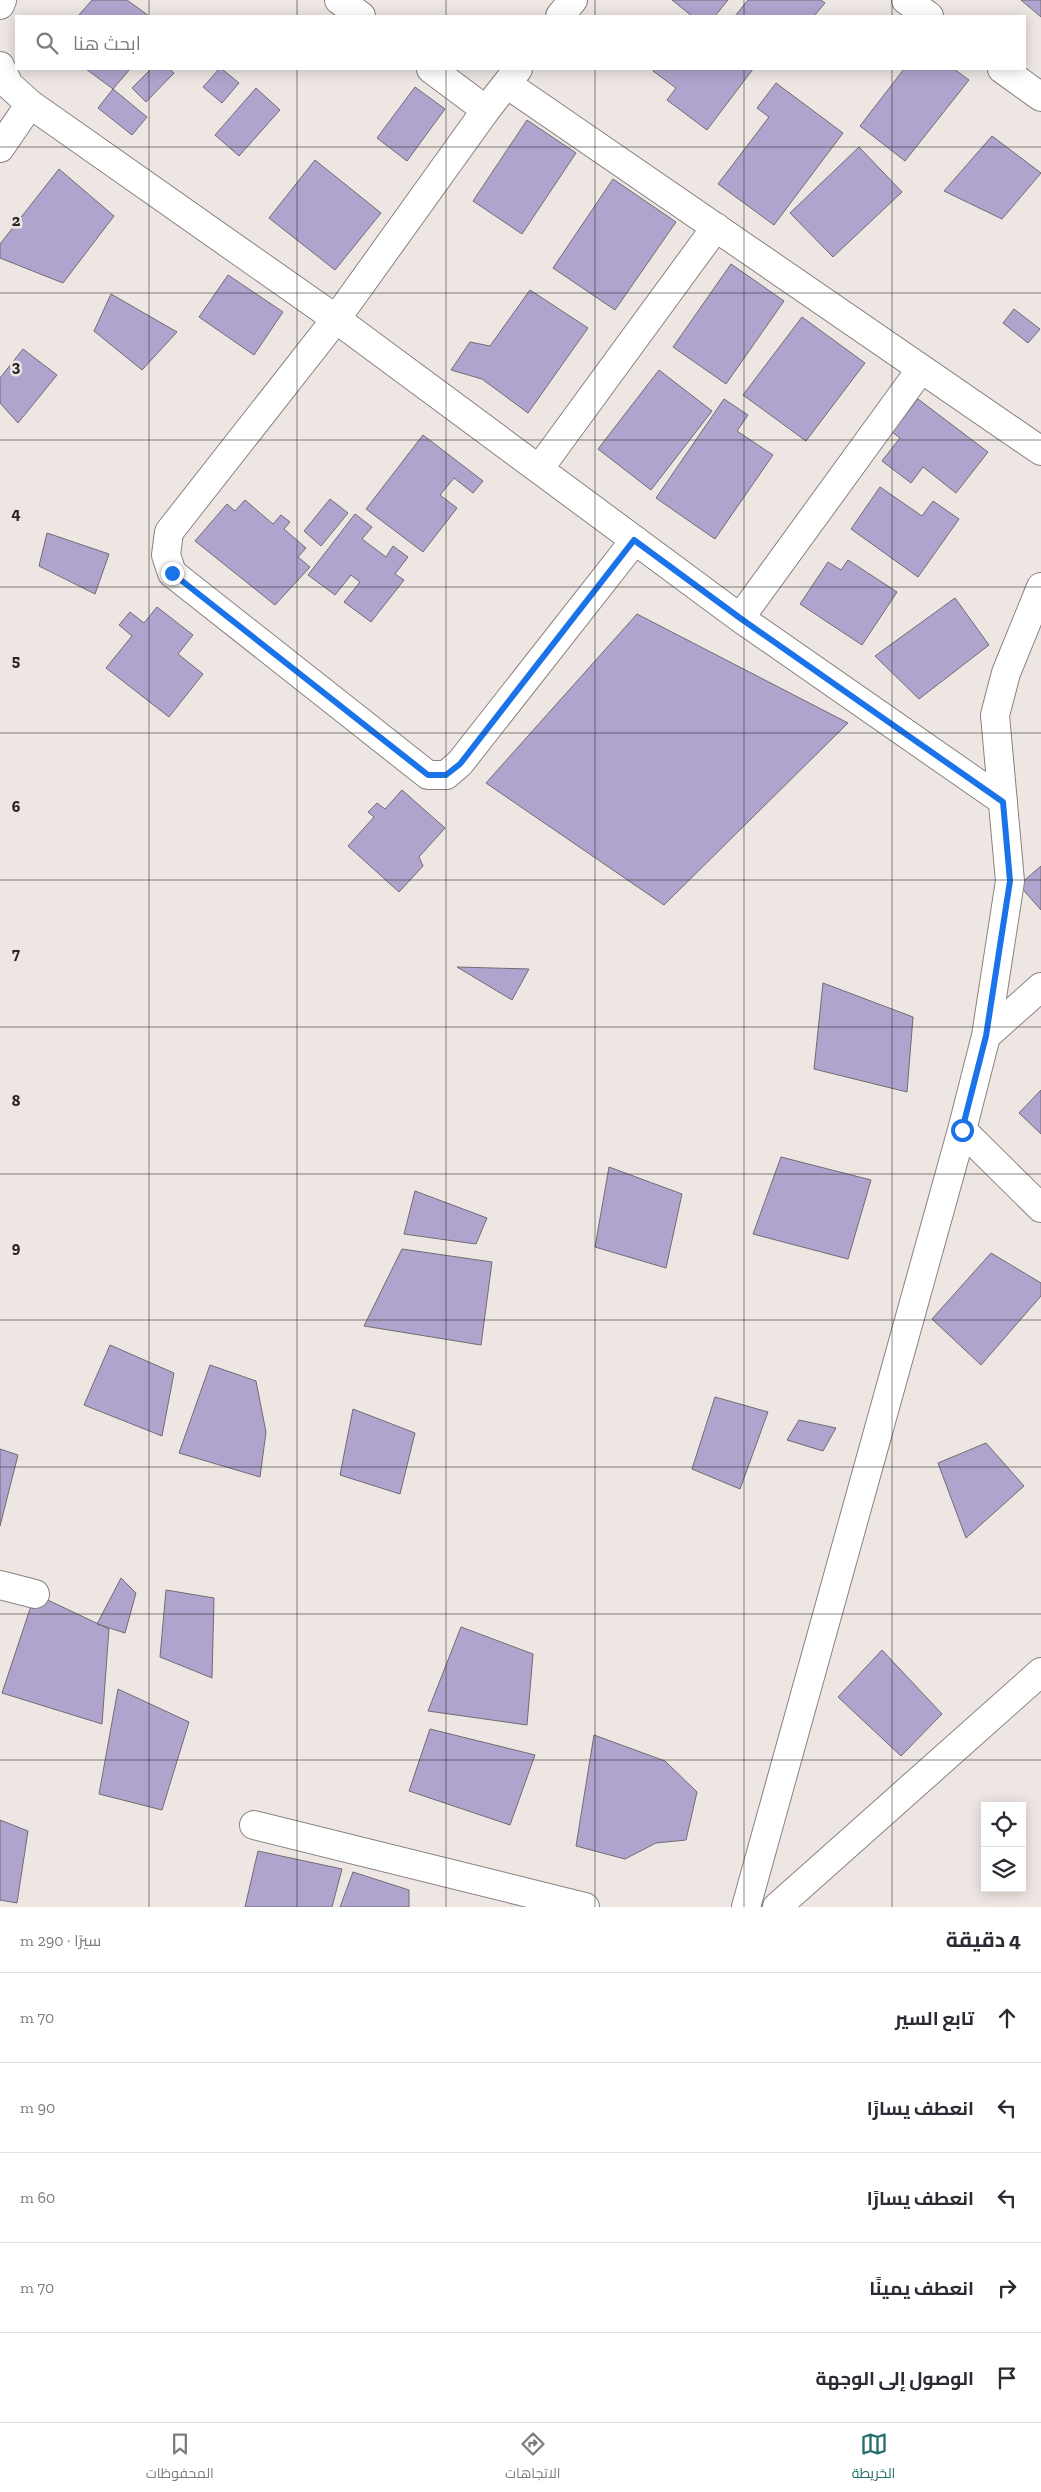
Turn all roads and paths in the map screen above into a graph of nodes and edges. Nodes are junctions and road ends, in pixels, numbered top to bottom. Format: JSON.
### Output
{"nodes":[{"id":1,"x":2,"y":0,"type":"edge"},
{"id":2,"x":339,"y":0,"type":"edge"},
{"id":3,"x":573,"y":0,"type":"edge"},
{"id":4,"x":906,"y":0,"type":"edge"},
{"id":5,"x":0,"y":5,"type":"edge"},
{"id":6,"x":360,"y":15,"type":"edge"},
{"id":7,"x":561,"y":15,"type":"edge"},
{"id":8,"x":928,"y":15,"type":"edge"},
{"id":9,"x":0,"y":66,"type":"edge"},
{"id":10,"x":432,"y":70,"type":"edge"},
{"id":11,"x":1003,"y":70,"type":"edge"},
{"id":12,"x":512,"y":76,"type":"edge"},
{"id":13,"x":1041,"y":97,"type":"edge"},
{"id":14,"x":30,"y":104,"type":"junction"},
{"id":15,"x":486,"y":110,"type":"junction"},
{"id":16,"x":0,"y":148,"type":"edge"},
{"id":17,"x":716,"y":228,"type":"junction"},
{"id":18,"x":336,"y":320,"type":"junction"},
{"id":19,"x":921,"y":369,"type":"junction"},
{"id":20,"x":1041,"y":451,"type":"edge"},
{"id":21,"x":539,"y":469,"type":"junction"},
{"id":22,"x":634,"y":540,"type":"junction"},
{"id":23,"x":1041,"y":587,"type":"edge"},
{"id":24,"x":740,"y":618,"type":"junction"},
{"id":25,"x":1003,"y":802,"type":"junction"},
{"id":26,"x":1041,"y":987,"type":"edge"},
{"id":27,"x":986,"y":1036,"type":"junction"},
{"id":28,"x":962,"y":1130,"type":"junction"},
{"id":29,"x":1041,"y":1208,"type":"edge"},
{"id":30,"x":0,"y":1585,"type":"edge"},
{"id":31,"x":35,"y":1594,"type":"dead end"},
{"id":32,"x":1041,"y":1672,"type":"edge"},
{"id":33,"x":254,"y":1825,"type":"dead end"},
{"id":34,"x":585,"y":1907,"type":"edge"},
{"id":35,"x":746,"y":1907,"type":"edge"},
{"id":36,"x":777,"y":1907,"type":"edge"}],
"edges":[{"from":1,"to":5,"type":"street"},
{"from":2,"to":6,"type":"street"},
{"from":3,"to":7,"type":"street"},
{"from":4,"to":8,"type":"street"},
{"from":9,"to":14,"type":"street"},
{"from":10,"to":15,"type":"street"},
{"from":11,"to":13,"type":"street"},
{"from":12,"to":15,"type":"street"},
{"from":12,"to":17,"type":"street"},
{"from":14,"to":16,"type":"street"},
{"from":14,"to":18,"type":"street"},
{"from":15,"to":18,"type":"street"},
{"from":17,"to":19,"type":"street"},
{"from":17,"to":21,"type":"street"},
{"from":18,"to":21,"type":"street"},
{"from":18,"to":22,"type":"street"},
{"from":19,"to":20,"type":"street"},
{"from":19,"to":24,"type":"street"},
{"from":21,"to":22,"type":"street"},
{"from":22,"to":24,"type":"street"},
{"from":23,"to":25,"type":"street"},
{"from":24,"to":25,"type":"street"},
{"from":25,"to":27,"type":"street"},
{"from":26,"to":27,"type":"street"},
{"from":27,"to":28,"type":"street"},
{"from":28,"to":29,"type":"street"},
{"from":28,"to":35,"type":"street"},
{"from":30,"to":31,"type":"street"},
{"from":32,"to":36,"type":"street"},
{"from":33,"to":34,"type":"street"}]}
